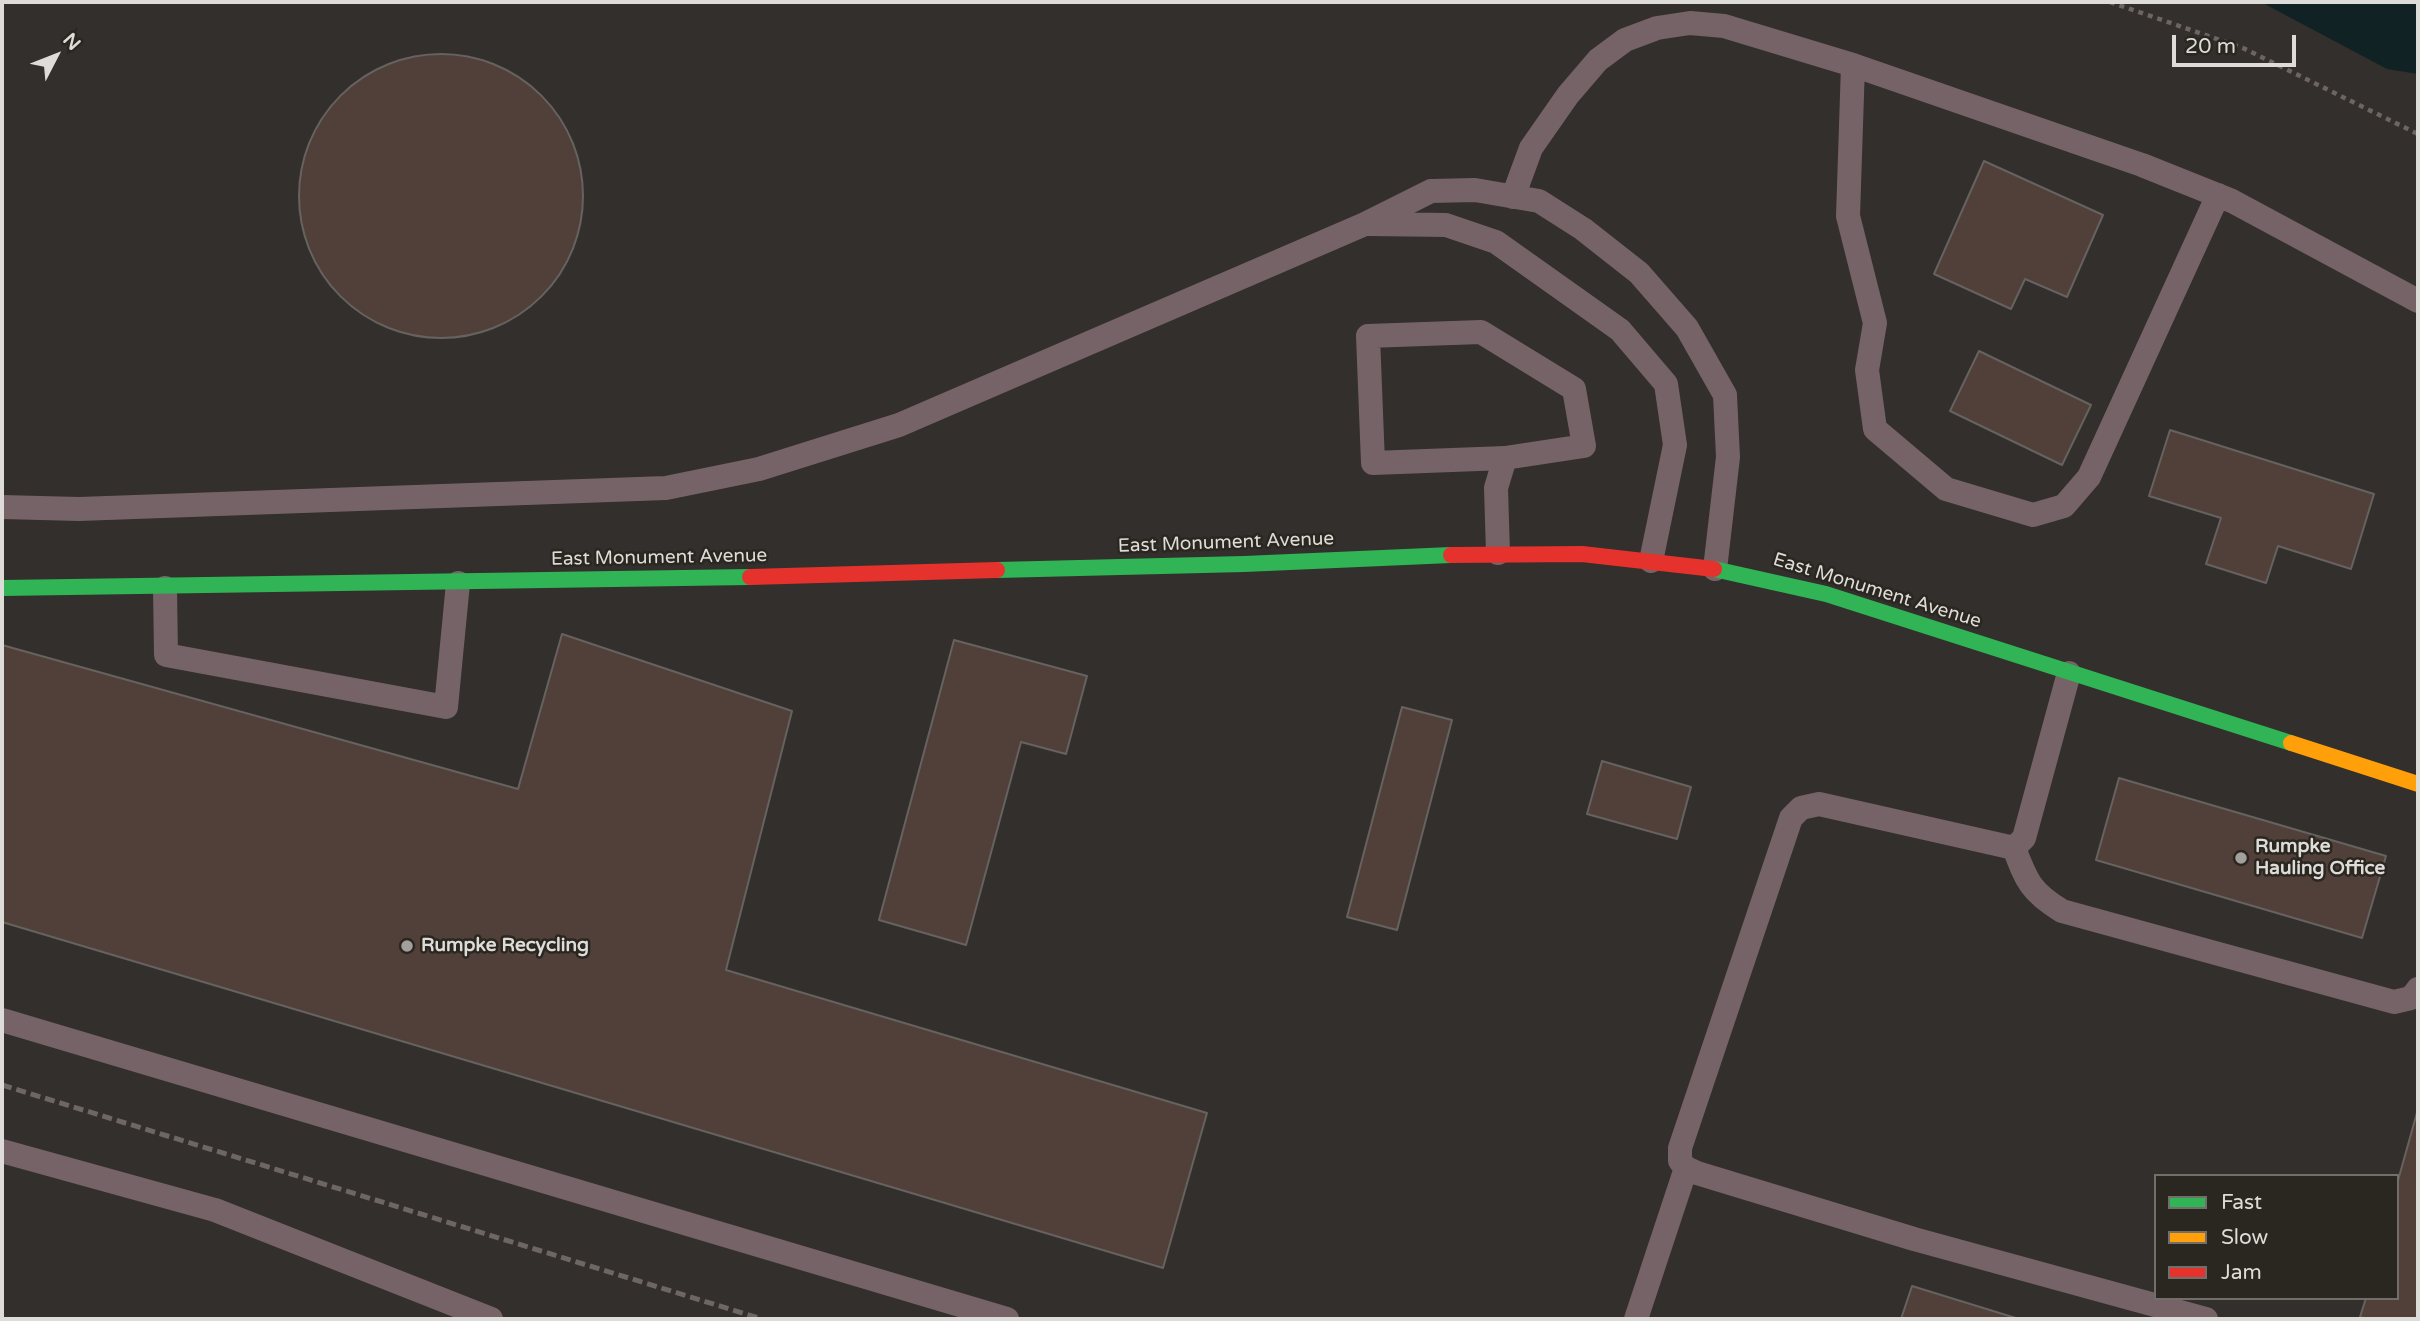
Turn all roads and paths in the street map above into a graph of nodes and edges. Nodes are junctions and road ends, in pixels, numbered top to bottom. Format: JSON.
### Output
{"nodes":[{"id":1,"x":2110,"y":2,"type":"edge"},
{"id":2,"x":1853,"y":65,"type":"junction"},
{"id":3,"x":2418,"y":134,"type":"edge"},
{"id":4,"x":2218,"y":195,"type":"junction"},
{"id":5,"x":1513,"y":197,"type":"junction"},
{"id":6,"x":1365,"y":224,"type":"junction"},
{"id":7,"x":2418,"y":301,"type":"edge"},
{"id":8,"x":1505,"y":458,"type":"junction"},
{"id":9,"x":2,"y":507,"type":"edge"},
{"id":10,"x":1498,"y":553,"type":"junction"},
{"id":11,"x":1651,"y":561,"type":"junction"},
{"id":12,"x":1715,"y":569,"type":"junction"},
{"id":13,"x":458,"y":583,"type":"junction"},
{"id":14,"x":165,"y":588,"type":"junction"},
{"id":15,"x":2,"y":589,"type":"edge"},
{"id":16,"x":2069,"y":673,"type":"junction"},
{"id":17,"x":2418,"y":784,"type":"edge"},
{"id":18,"x":2014,"y":848,"type":"junction"},
{"id":19,"x":2418,"y":989,"type":"edge"},
{"id":20,"x":2,"y":1020,"type":"edge"},
{"id":21,"x":2,"y":1151,"type":"edge"},
{"id":22,"x":1686,"y":1168,"type":"junction"},
{"id":23,"x":491,"y":1319,"type":"edge"},
{"id":24,"x":1007,"y":1319,"type":"edge"},
{"id":25,"x":1636,"y":1319,"type":"edge"},
{"id":26,"x":2206,"y":1319,"type":"edge"}],
"edges":[{"from":1,"to":3,"type":"path"},
{"from":2,"to":4,"type":"lane"},
{"from":2,"to":4,"type":"lane"},
{"from":2,"to":5,"type":"lane"},
{"from":4,"to":7,"type":"lane"},
{"from":5,"to":6,"type":"lane"},
{"from":5,"to":12,"type":"lane"},
{"from":6,"to":9,"type":"lane"},
{"from":6,"to":11,"type":"lane"},
{"from":8,"to":8,"type":"lane"},
{"from":8,"to":10,"type":"lane"},
{"from":10,"to":11,"type":"street","name":"East Monument Avenue"},
{"from":10,"to":13,"type":"street","name":"East Monument Avenue"},
{"from":11,"to":12,"type":"street","name":"East Monument Avenue"},
{"from":12,"to":16,"type":"street","name":"East Monument Avenue"},
{"from":13,"to":14,"type":"street","name":"East Monument Avenue"},
{"from":13,"to":14,"type":"lane"},
{"from":14,"to":15,"type":"street","name":"East Monument Avenue"},
{"from":16,"to":17,"type":"street","name":"East Monument Avenue"},
{"from":16,"to":18,"type":"lane"},
{"from":18,"to":19,"type":"lane"},
{"from":18,"to":22,"type":"lane"},
{"from":20,"to":24,"type":"lane"},
{"from":21,"to":23,"type":"lane"},
{"from":22,"to":25,"type":"lane"},
{"from":22,"to":26,"type":"lane"}]}
